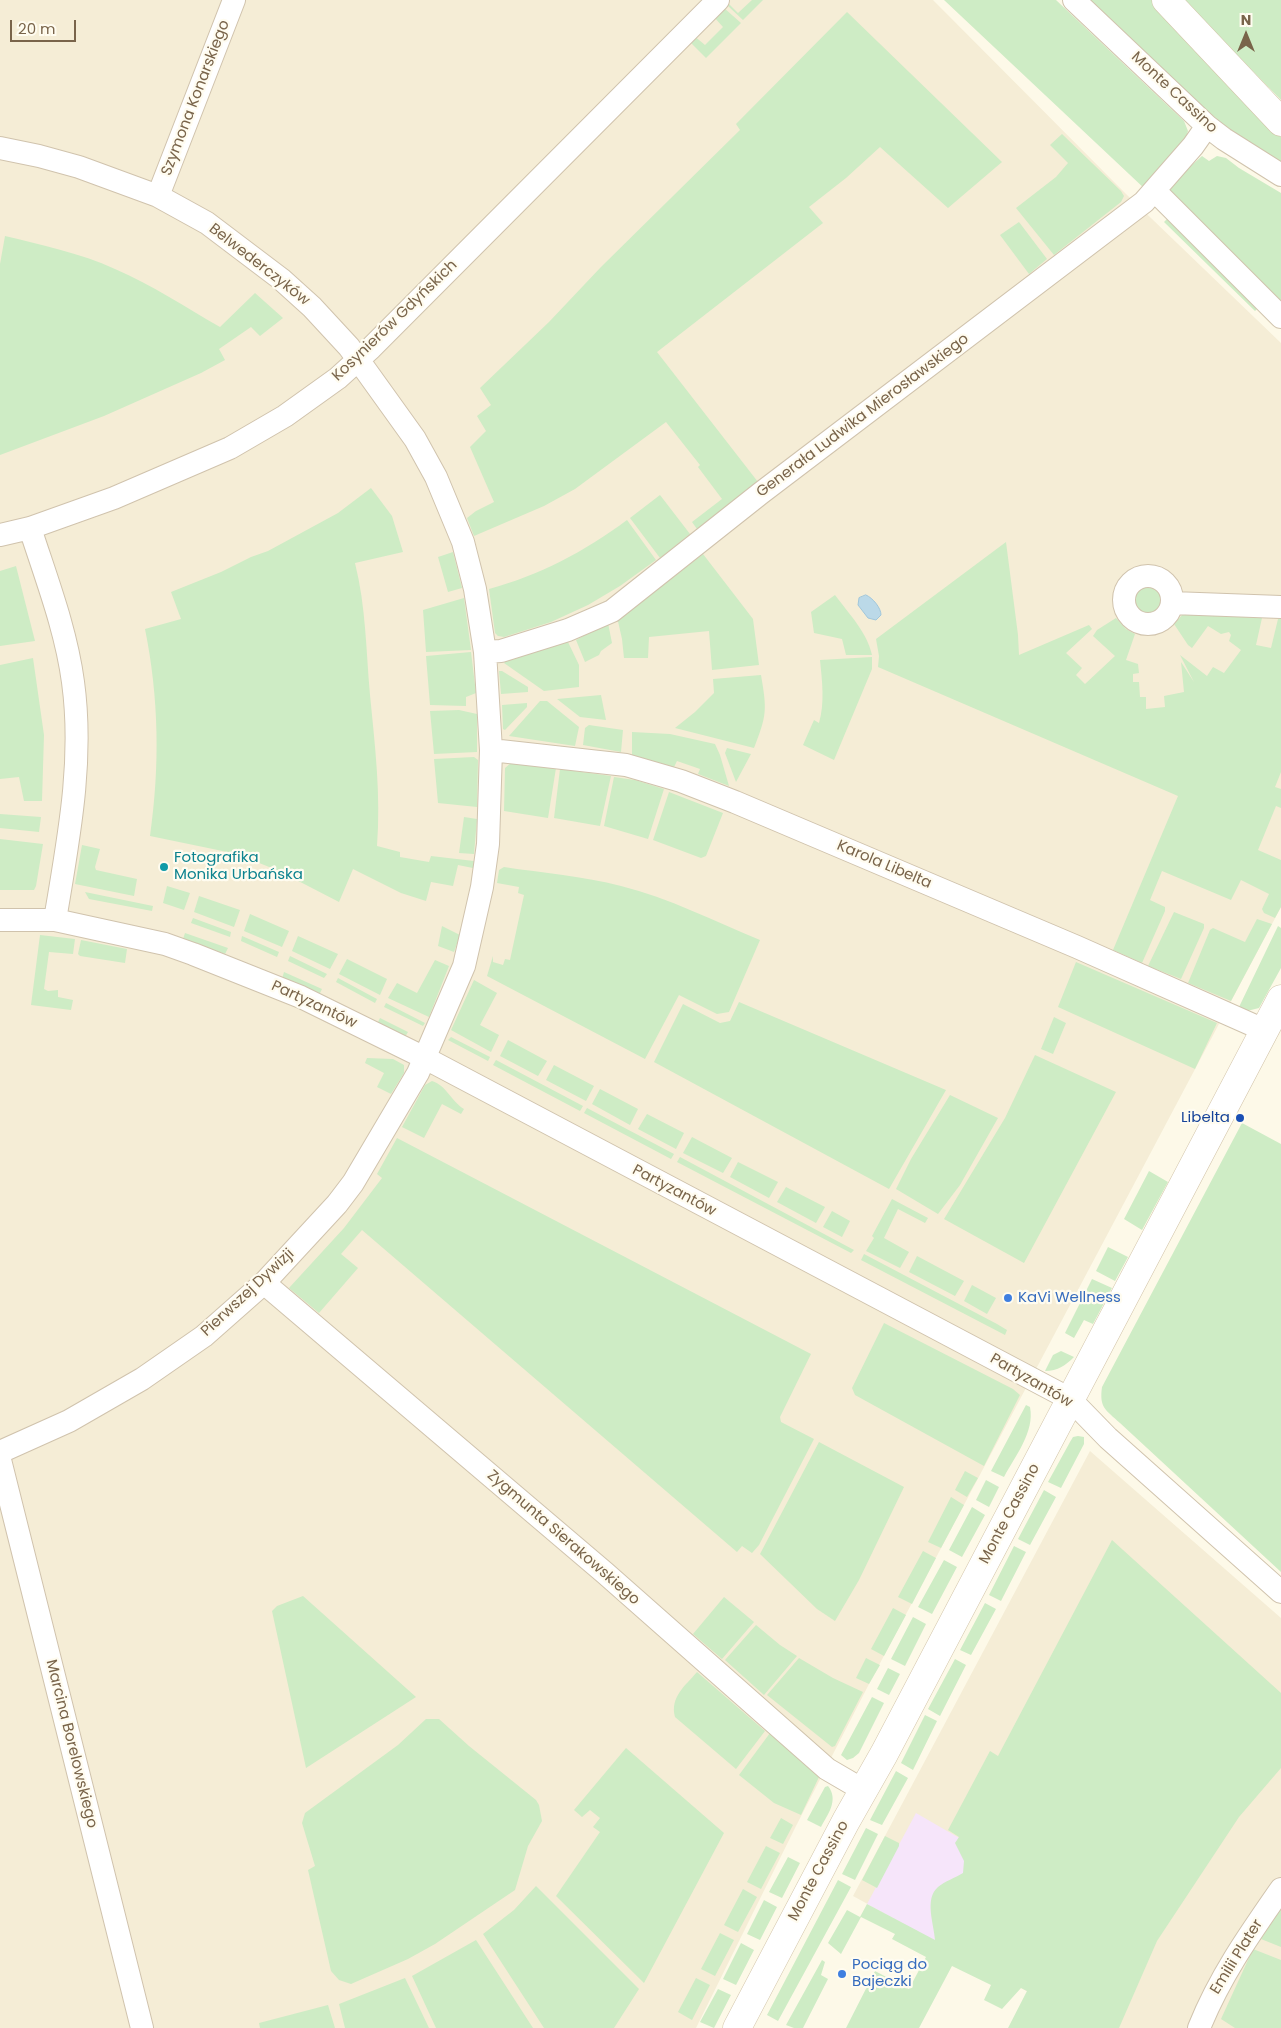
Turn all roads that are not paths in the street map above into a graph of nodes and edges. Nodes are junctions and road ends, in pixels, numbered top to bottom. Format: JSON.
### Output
{"nodes":[{"id":1,"x":234,"y":0,"type":"edge"},
{"id":2,"x":718,"y":0,"type":"edge"},
{"id":3,"x":1074,"y":0,"type":"edge"},
{"id":4,"x":1166,"y":0,"type":"edge"},
{"id":5,"x":1281,"y":122,"type":"edge"},
{"id":6,"x":1207,"y":126,"type":"junction"},
{"id":7,"x":0,"y":148,"type":"edge"},
{"id":8,"x":1281,"y":175,"type":"edge"},
{"id":9,"x":1155,"y":191,"type":"junction"},
{"id":10,"x":158,"y":196,"type":"junction"},
{"id":11,"x":1281,"y":317,"type":"edge"},
{"id":12,"x":358,"y":360,"type":"junction"},
{"id":13,"x":30,"y":528,"type":"junction"},
{"id":14,"x":0,"y":535,"type":"edge"},
{"id":15,"x":1172,"y":603,"type":"dead end"},
{"id":16,"x":1281,"y":607,"type":"edge"},
{"id":17,"x":485,"y":652,"type":"junction"},
{"id":18,"x":491,"y":750,"type":"junction"},
{"id":19,"x":0,"y":920,"type":"edge"},
{"id":20,"x":56,"y":920,"type":"junction"},
{"id":21,"x":1281,"y":999,"type":"edge"},
{"id":22,"x":1264,"y":1030,"type":"junction"},
{"id":23,"x":425,"y":1058,"type":"junction"},
{"id":24,"x":264,"y":1282,"type":"junction"},
{"id":25,"x":1070,"y":1399,"type":"junction"},
{"id":26,"x":0,"y":1452,"type":"edge"},
{"id":27,"x":0,"y":1460,"type":"edge"},
{"id":28,"x":1281,"y":1592,"type":"edge"},
{"id":29,"x":863,"y":1790,"type":"junction"},
{"id":30,"x":1281,"y":1889,"type":"edge"},
{"id":31,"x":142,"y":2028,"type":"edge"},
{"id":32,"x":737,"y":2028,"type":"edge"},
{"id":33,"x":1199,"y":2028,"type":"edge"}],
"edges":[{"from":1,"to":10,"type":"street","name":"Szymona Konarskiego"},
{"from":2,"to":12,"type":"street","name":"Kosynierów Gdyńskich"},
{"from":3,"to":6,"type":"street","name":"Monte Cassino"},
{"from":4,"to":5,"type":"street"},
{"from":6,"to":8,"type":"street","name":"Monte Cassino"},
{"from":6,"to":9,"type":"street","name":"Generała Ludwika Mierosławskiego"},
{"from":7,"to":10,"type":"street","name":"Belwederczyków"},
{"from":9,"to":11,"type":"street"},
{"from":9,"to":17,"type":"street","name":"Generała Ludwika Mierosławskiego"},
{"from":10,"to":12,"type":"street","name":"Belwederczyków"},
{"from":12,"to":13,"type":"street","name":"Kosynierów Gdyńskich"},
{"from":12,"to":17,"type":"street","name":"Belwederczyków"},
{"from":13,"to":14,"type":"street","name":"Kosynierów Gdyńskich"},
{"from":13,"to":20,"type":"street"},
{"from":15,"to":16,"type":"street"},
{"from":17,"to":18,"type":"street","name":"Pierwszej Dywizji"},
{"from":18,"to":22,"type":"street","name":"Karola Libelta"},
{"from":18,"to":23,"type":"street","name":"Pierwszej Dywizji"},
{"from":19,"to":20,"type":"street","name":"Partyzantów"},
{"from":20,"to":23,"type":"street","name":"Partyzantów"},
{"from":21,"to":22,"type":"street","name":"Monte Cassino"},
{"from":22,"to":25,"type":"street","name":"Monte Cassino"},
{"from":23,"to":24,"type":"street","name":"Pierwszej Dywizji"},
{"from":23,"to":25,"type":"street","name":"Partyzantów"},
{"from":24,"to":26,"type":"street","name":"Pierwszej Dywizji"},
{"from":24,"to":29,"type":"street","name":"Zygmunta Sierakowskiego"},
{"from":25,"to":28,"type":"street","name":"Partyzantów"},
{"from":25,"to":29,"type":"street","name":"Monte Cassino"},
{"from":27,"to":31,"type":"street","name":"Marcina Borelowskiego"},
{"from":29,"to":32,"type":"street","name":"Monte Cassino"},
{"from":30,"to":33,"type":"street","name":"Emilii Plater"}]}
